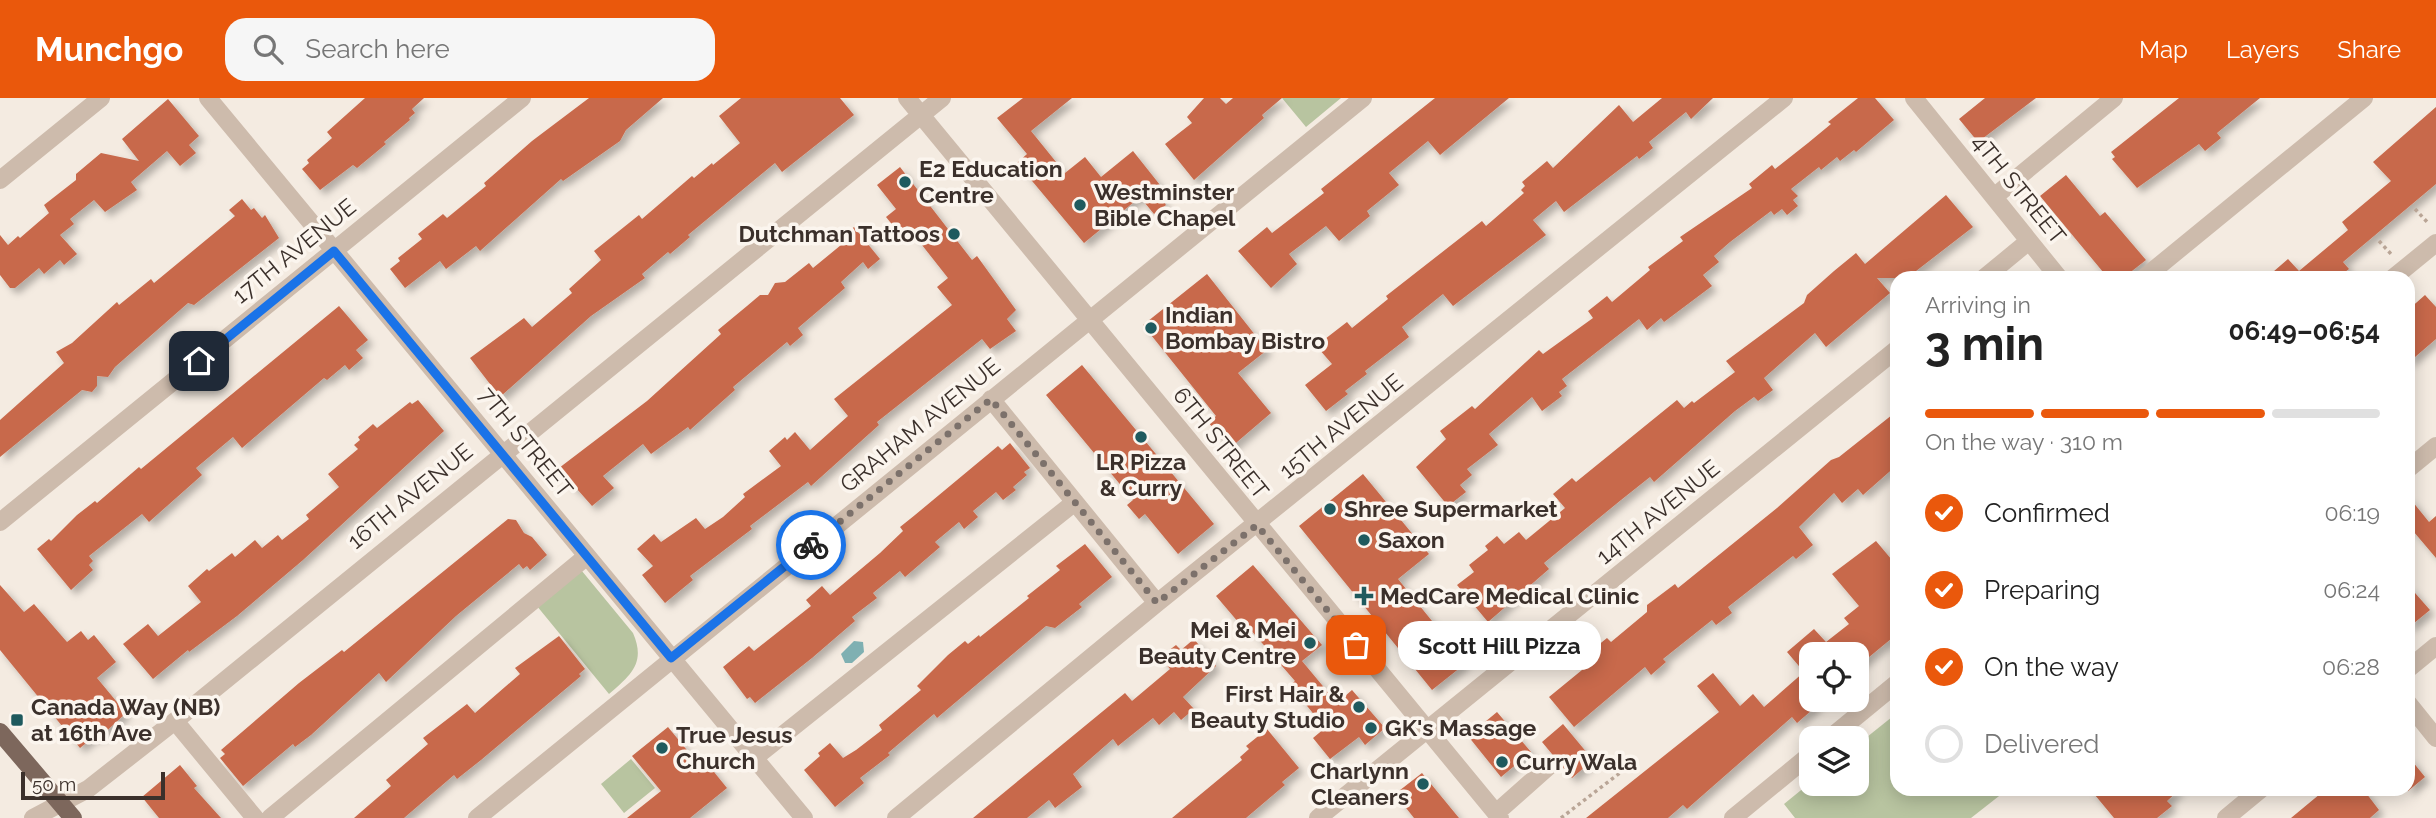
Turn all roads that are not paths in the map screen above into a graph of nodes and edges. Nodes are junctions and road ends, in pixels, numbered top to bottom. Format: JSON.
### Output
{"nodes":[{"id":1,"x":101,"y":98,"type":"edge"},
{"id":2,"x":208,"y":98,"type":"edge"},
{"id":3,"x":522,"y":98,"type":"edge"},
{"id":4,"x":906,"y":98,"type":"edge"},
{"id":5,"x":942,"y":98,"type":"edge"},
{"id":6,"x":1363,"y":98,"type":"edge"},
{"id":7,"x":1784,"y":98,"type":"edge"},
{"id":8,"x":1914,"y":98,"type":"edge"},
{"id":9,"x":2114,"y":98,"type":"edge"},
{"id":10,"x":2364,"y":98,"type":"edge"},
{"id":11,"x":921,"y":115,"type":"junction"},
{"id":12,"x":0,"y":180,"type":"edge"},
{"id":13,"x":1994,"y":197,"type":"junction"},
{"id":14,"x":2029,"y":242,"type":"junction"},
{"id":15,"x":2436,"y":243,"type":"edge"},
{"id":16,"x":334,"y":251,"type":"junction"},
{"id":17,"x":1993,"y":271,"type":"edge"},
{"id":18,"x":2053,"y":271,"type":"edge"},
{"id":19,"x":2153,"y":271,"type":"edge"},
{"id":20,"x":2402,"y":271,"type":"edge"},
{"id":21,"x":1088,"y":320,"type":"junction"},
{"id":22,"x":1890,"y":355,"type":"edge"},
{"id":23,"x":991,"y":399,"type":"junction"},
{"id":24,"x":2436,"y":446,"type":"edge"},
{"id":25,"x":503,"y":452,"type":"junction"},
{"id":26,"x":2415,"y":463,"type":"edge"},
{"id":27,"x":1075,"y":502,"type":"junction"},
{"id":28,"x":0,"y":522,"type":"edge"},
{"id":29,"x":1257,"y":525,"type":"junction"},
{"id":30,"x":587,"y":556,"type":"junction"},
{"id":31,"x":1157,"y":603,"type":"junction"},
{"id":32,"x":2436,"y":646,"type":"edge"},
{"id":33,"x":671,"y":658,"type":"junction"},
{"id":34,"x":2415,"y":663,"type":"edge"},
{"id":35,"x":1890,"y":688,"type":"edge"},
{"id":36,"x":2415,"y":712,"type":"edge"},
{"id":37,"x":175,"y":721,"type":"junction"},
{"id":38,"x":1844,"y":726,"type":"edge"},
{"id":39,"x":1427,"y":731,"type":"junction"},
{"id":40,"x":0,"y":732,"type":"edge"},
{"id":41,"x":2436,"y":738,"type":"edge"},
{"id":42,"x":754,"y":758,"type":"junction"},
{"id":43,"x":1799,"y":764,"type":"edge"},
{"id":44,"x":1549,"y":766,"type":"dead end"},
{"id":45,"x":2253,"y":796,"type":"edge"},
{"id":46,"x":66,"y":811,"type":"edge"},
{"id":47,"x":1498,"y":816,"type":"edge"},
{"id":48,"x":33,"y":818,"type":"edge"},
{"id":49,"x":255,"y":818,"type":"edge"},
{"id":50,"x":270,"y":818,"type":"edge"},
{"id":51,"x":477,"y":818,"type":"edge"},
{"id":52,"x":804,"y":818,"type":"edge"},
{"id":53,"x":896,"y":818,"type":"edge"},
{"id":54,"x":1318,"y":818,"type":"edge"},
{"id":55,"x":1734,"y":818,"type":"edge"},
{"id":56,"x":2226,"y":818,"type":"edge"}],
"edges":[{"from":1,"to":12,"type":"street"},
{"from":2,"to":16,"type":"street","name":"7TH STREET"},
{"from":3,"to":16,"type":"street","name":"17TH AVENUE"},
{"from":4,"to":11,"type":"street","name":"6TH STREET"},
{"from":5,"to":11,"type":"street","name":"16TH AVENUE"},
{"from":6,"to":21,"type":"street","name":"GRAHAM AVENUE"},
{"from":7,"to":29,"type":"street","name":"15TH AVENUE"},
{"from":8,"to":13,"type":"street","name":"4TH STREET"},
{"from":9,"to":13,"type":"street"},
{"from":10,"to":19,"type":"street"},
{"from":11,"to":21,"type":"street","name":"6TH STREET"},
{"from":11,"to":25,"type":"street","name":"16TH AVENUE"},
{"from":13,"to":14,"type":"street","name":"4TH STREET"},
{"from":14,"to":17,"type":"street"},
{"from":14,"to":18,"type":"street","name":"4TH STREET"},
{"from":15,"to":20,"type":"street"},
{"from":16,"to":25,"type":"street","name":"7TH STREET"},
{"from":16,"to":28,"type":"street","name":"17TH AVENUE"},
{"from":21,"to":23,"type":"street","name":"GRAHAM AVENUE"},
{"from":21,"to":29,"type":"street","name":"6TH STREET"},
{"from":22,"to":39,"type":"street","name":"14TH AVENUE"},
{"from":23,"to":27,"type":"street"},
{"from":23,"to":33,"type":"street","name":"GRAHAM AVENUE"},
{"from":24,"to":26,"type":"street"},
{"from":25,"to":30,"type":"street","name":"7TH STREET"},
{"from":25,"to":37,"type":"street","name":"16TH AVENUE"},
{"from":27,"to":31,"type":"street"},
{"from":27,"to":42,"type":"street"},
{"from":29,"to":31,"type":"street","name":"15TH AVENUE"},
{"from":29,"to":39,"type":"street","name":"6TH STREET"},
{"from":30,"to":33,"type":"street","name":"7TH STREET"},
{"from":30,"to":50,"type":"street"},
{"from":31,"to":53,"type":"street","name":"15TH AVENUE"},
{"from":32,"to":34,"type":"street"},
{"from":33,"to":42,"type":"street","name":"7TH STREET"},
{"from":33,"to":51,"type":"street","name":"GRAHAM AVENUE"},
{"from":35,"to":38,"type":"street"},
{"from":36,"to":41,"type":"street"},
{"from":37,"to":46,"type":"street","name":"16TH AVENUE"},
{"from":37,"to":49,"type":"street"},
{"from":39,"to":47,"type":"street","name":"6TH STREET"},
{"from":39,"to":54,"type":"street","name":"14TH AVENUE"},
{"from":40,"to":46,"type":"main road"},
{"from":42,"to":52,"type":"street","name":"7TH STREET"},
{"from":43,"to":55,"type":"street"},
{"from":44,"to":47,"type":"street"},
{"from":45,"to":56,"type":"street"},
{"from":46,"to":48,"type":"street","name":"16TH AVENUE"}]}
